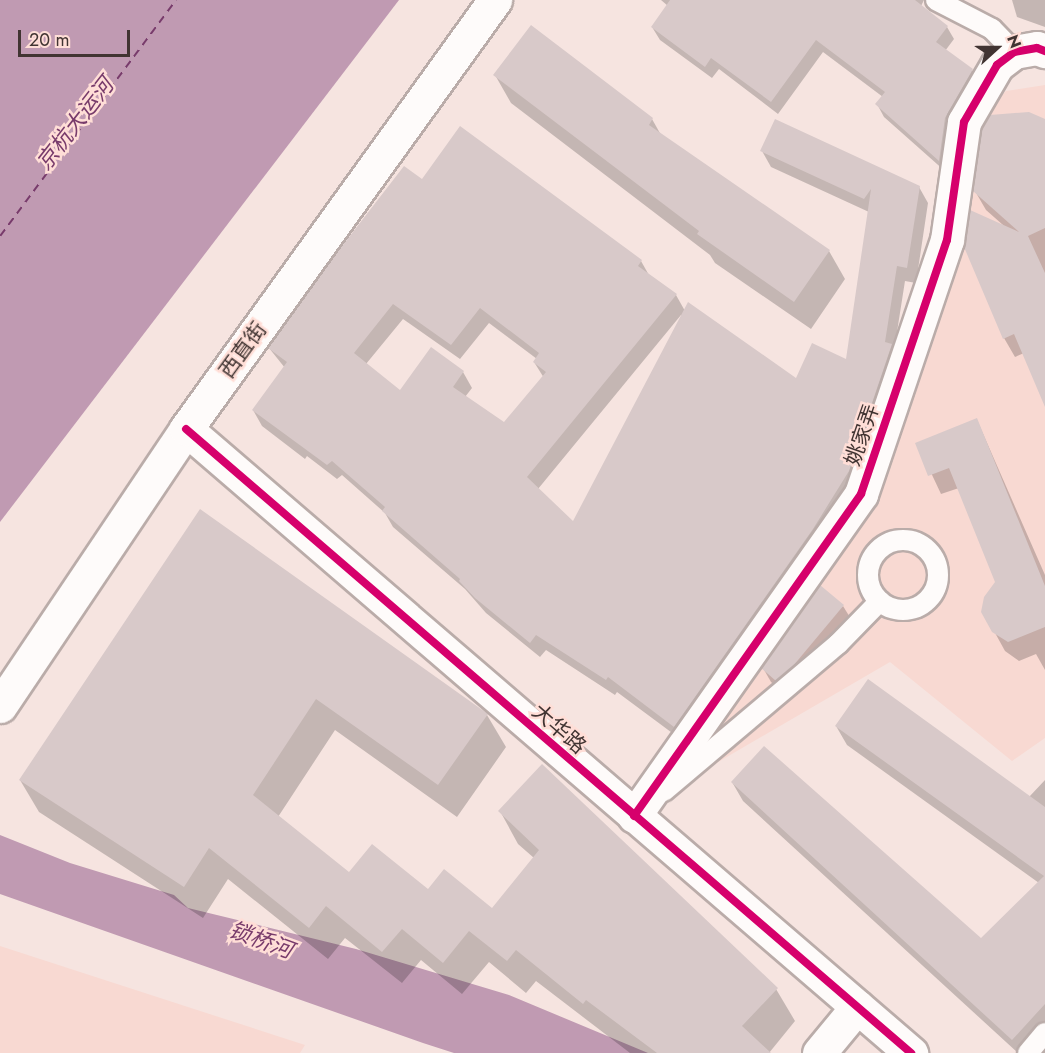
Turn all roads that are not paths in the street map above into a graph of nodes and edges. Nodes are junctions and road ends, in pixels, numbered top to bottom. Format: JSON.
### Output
{"nodes":[{"id":1,"x":495,"y":0,"type":"edge"},
{"id":2,"x":936,"y":0,"type":"edge"},
{"id":3,"x":1030,"y":52,"type":"edge"},
{"id":4,"x":186,"y":429,"type":"junction"},
{"id":5,"x":880,"y":601,"type":"dead end"},
{"id":6,"x":0,"y":706,"type":"edge"},
{"id":7,"x":634,"y":816,"type":"junction"},
{"id":8,"x":857,"y":1007,"type":"junction"},
{"id":9,"x":1045,"y":1033,"type":"edge"},
{"id":10,"x":819,"y":1053,"type":"edge"},
{"id":11,"x":911,"y":1053,"type":"edge"},
{"id":12,"x":1028,"y":1053,"type":"edge"}],
"edges":[{"from":1,"to":4,"type":"street","name":"西直街"},
{"from":2,"to":3,"type":"lane"},
{"from":3,"to":7,"type":"street","name":"姚家弄"},
{"from":4,"to":6,"type":"street","name":"西直街"},
{"from":4,"to":7,"type":"street","name":"大华路"},
{"from":5,"to":7,"type":"lane"},
{"from":7,"to":8,"type":"street","name":"大华路"},
{"from":8,"to":10,"type":"street"},
{"from":8,"to":11,"type":"street","name":"大华路"},
{"from":9,"to":12,"type":"lane"}]}
